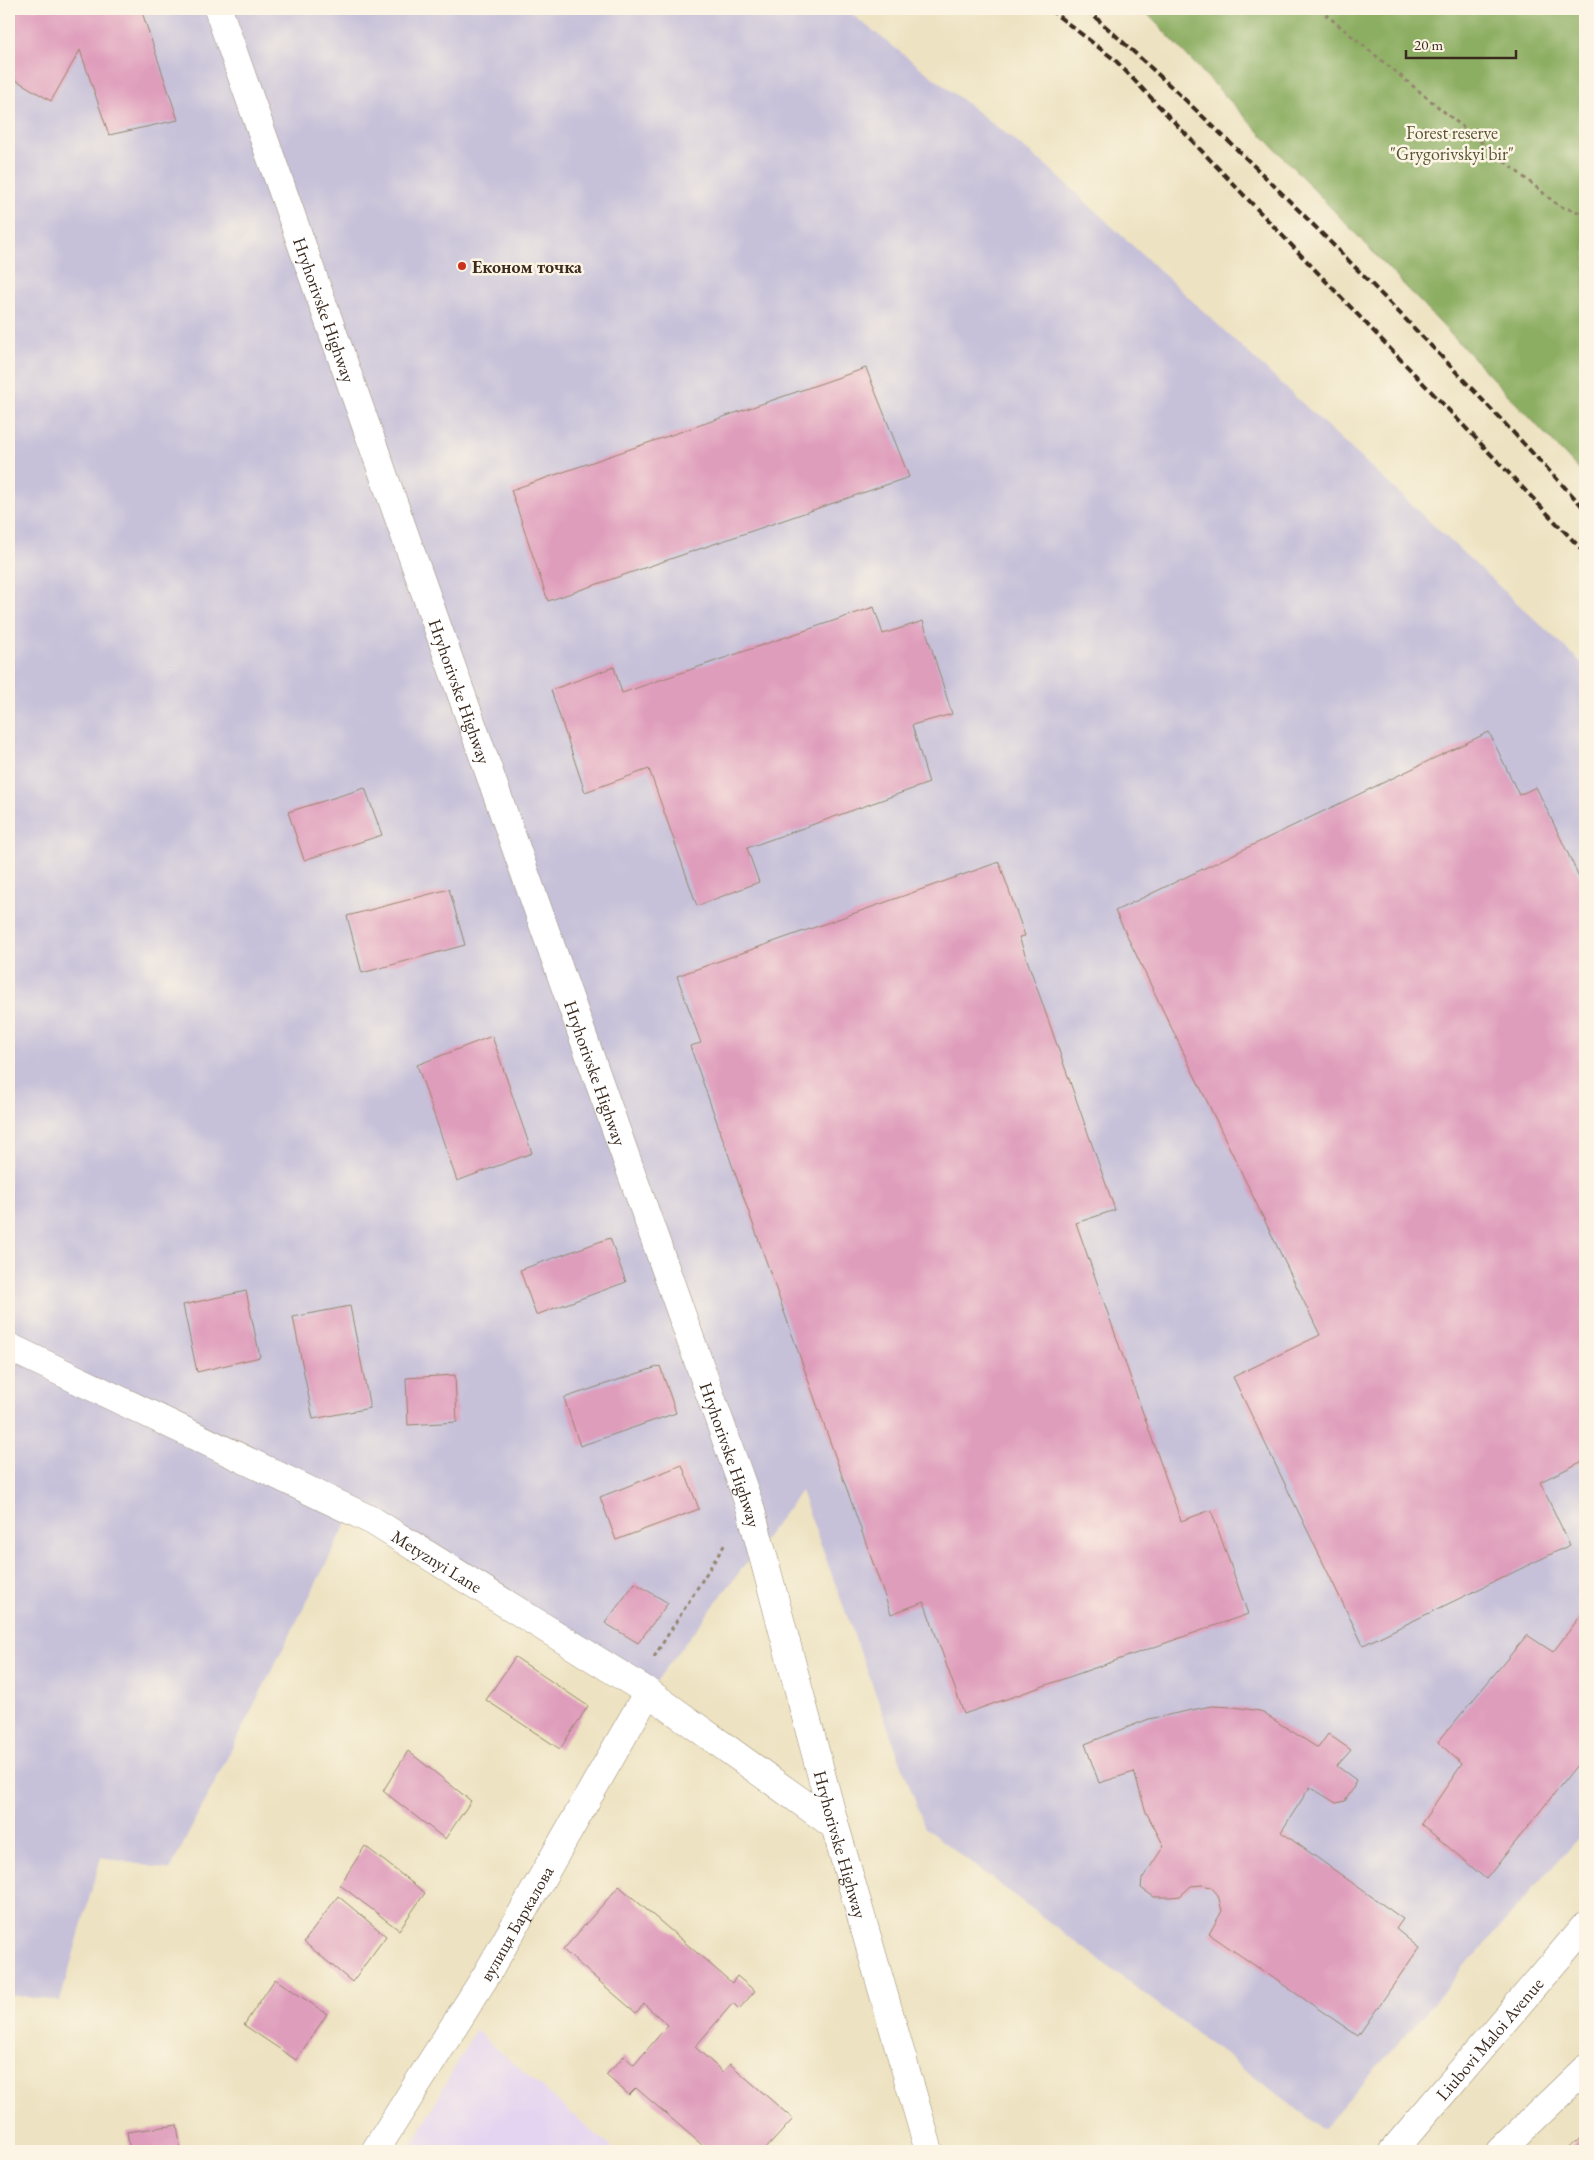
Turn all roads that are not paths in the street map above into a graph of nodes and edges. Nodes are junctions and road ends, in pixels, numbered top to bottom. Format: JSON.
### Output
{"nodes":[{"id":1,"x":218,"y":9,"type":"edge"},
{"id":2,"x":9,"y":1347,"type":"edge"},
{"id":3,"x":648,"y":1692,"type":"junction"},
{"id":4,"x":835,"y":1826,"type":"junction"},
{"id":5,"x":1585,"y":1926,"type":"edge"},
{"id":6,"x":1585,"y":2069,"type":"edge"},
{"id":7,"x":375,"y":2151,"type":"edge"},
{"id":8,"x":929,"y":2151,"type":"edge"},
{"id":9,"x":1393,"y":2151,"type":"edge"},
{"id":10,"x":1500,"y":2151,"type":"edge"}],
"edges":[{"from":1,"to":4,"type":"street","name":"Hryhorivske Highway"},
{"from":2,"to":3,"type":"street","name":"Metyznyi Lane"},
{"from":3,"to":4,"type":"street","name":"Metyznyi Lane"},
{"from":3,"to":7,"type":"street","name":"вулиця Баркалова"},
{"from":4,"to":8,"type":"street","name":"Hryhorivske Highway"},
{"from":5,"to":9,"type":"street","name":"Liubovi Maloi Avenue"},
{"from":6,"to":10,"type":"street"}]}
